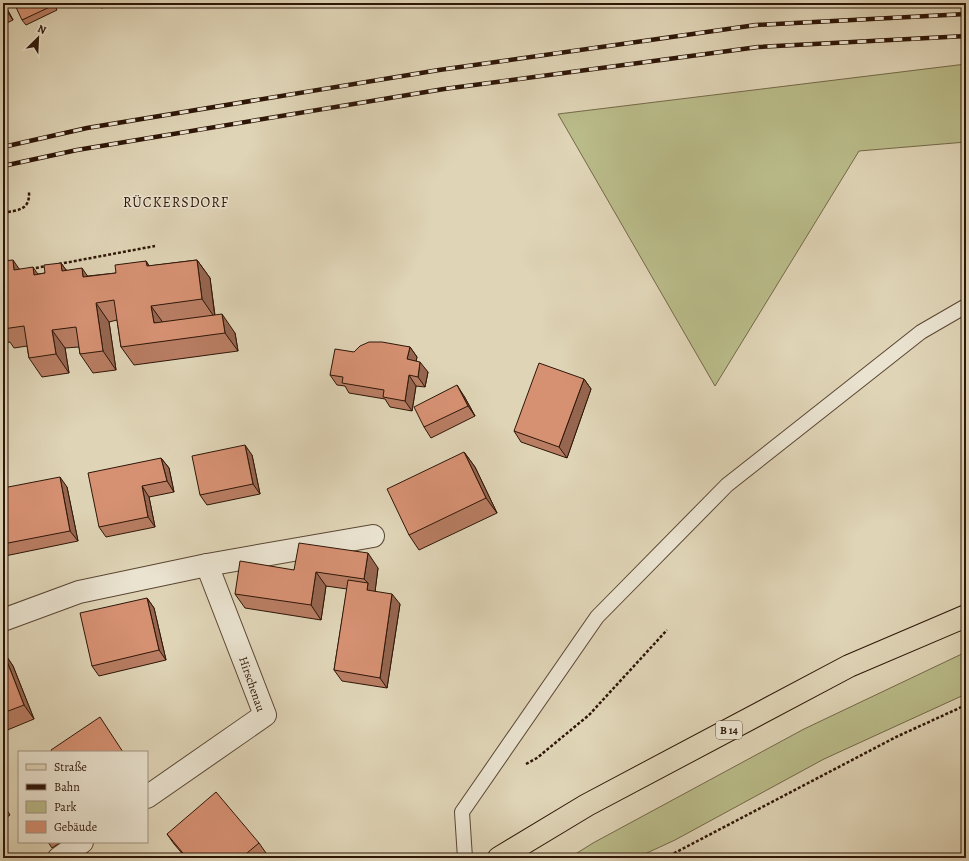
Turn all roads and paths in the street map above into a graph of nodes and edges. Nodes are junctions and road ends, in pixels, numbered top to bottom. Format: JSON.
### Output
{"nodes":[{"id":1,"x":29,"y":192,"type":"dead end"},
{"id":2,"x":3,"y":214,"type":"edge"},
{"id":3,"x":155,"y":246,"type":"dead end"},
{"id":4,"x":56,"y":264,"type":"edge"},
{"id":5,"x":48,"y":266,"type":"edge"},
{"id":6,"x":26,"y":270,"type":"edge"},
{"id":7,"x":966,"y":306,"type":"edge"},
{"id":8,"x":373,"y":536,"type":"dead end"},
{"id":9,"x":207,"y":565,"type":"junction"},
{"id":10,"x":966,"y":616,"type":"edge"},
{"id":11,"x":3,"y":620,"type":"edge"},
{"id":12,"x":667,"y":630,"type":"dead end"},
{"id":13,"x":966,"y":704,"type":"edge"},
{"id":14,"x":524,"y":764,"type":"dead end"},
{"id":15,"x":148,"y":796,"type":"edge"},
{"id":16,"x":80,"y":843,"type":"edge"},
{"id":17,"x":58,"y":858,"type":"edge"},
{"id":18,"x":465,"y":858,"type":"edge"},
{"id":19,"x":499,"y":858,"type":"edge"},
{"id":20,"x":665,"y":858,"type":"edge"}],
"edges":[{"from":1,"to":2,"type":"path"},
{"from":3,"to":4,"type":"path"},
{"from":5,"to":6,"type":"path"},
{"from":7,"to":18,"type":"lane"},
{"from":8,"to":9,"type":"street"},
{"from":9,"to":11,"type":"street"},
{"from":9,"to":15,"type":"street","name":"Hirschenau"},
{"from":10,"to":19,"type":"main road","number":"B 14"},
{"from":12,"to":14,"type":"path"},
{"from":13,"to":20,"type":"path"},
{"from":16,"to":17,"type":"street"}]}
